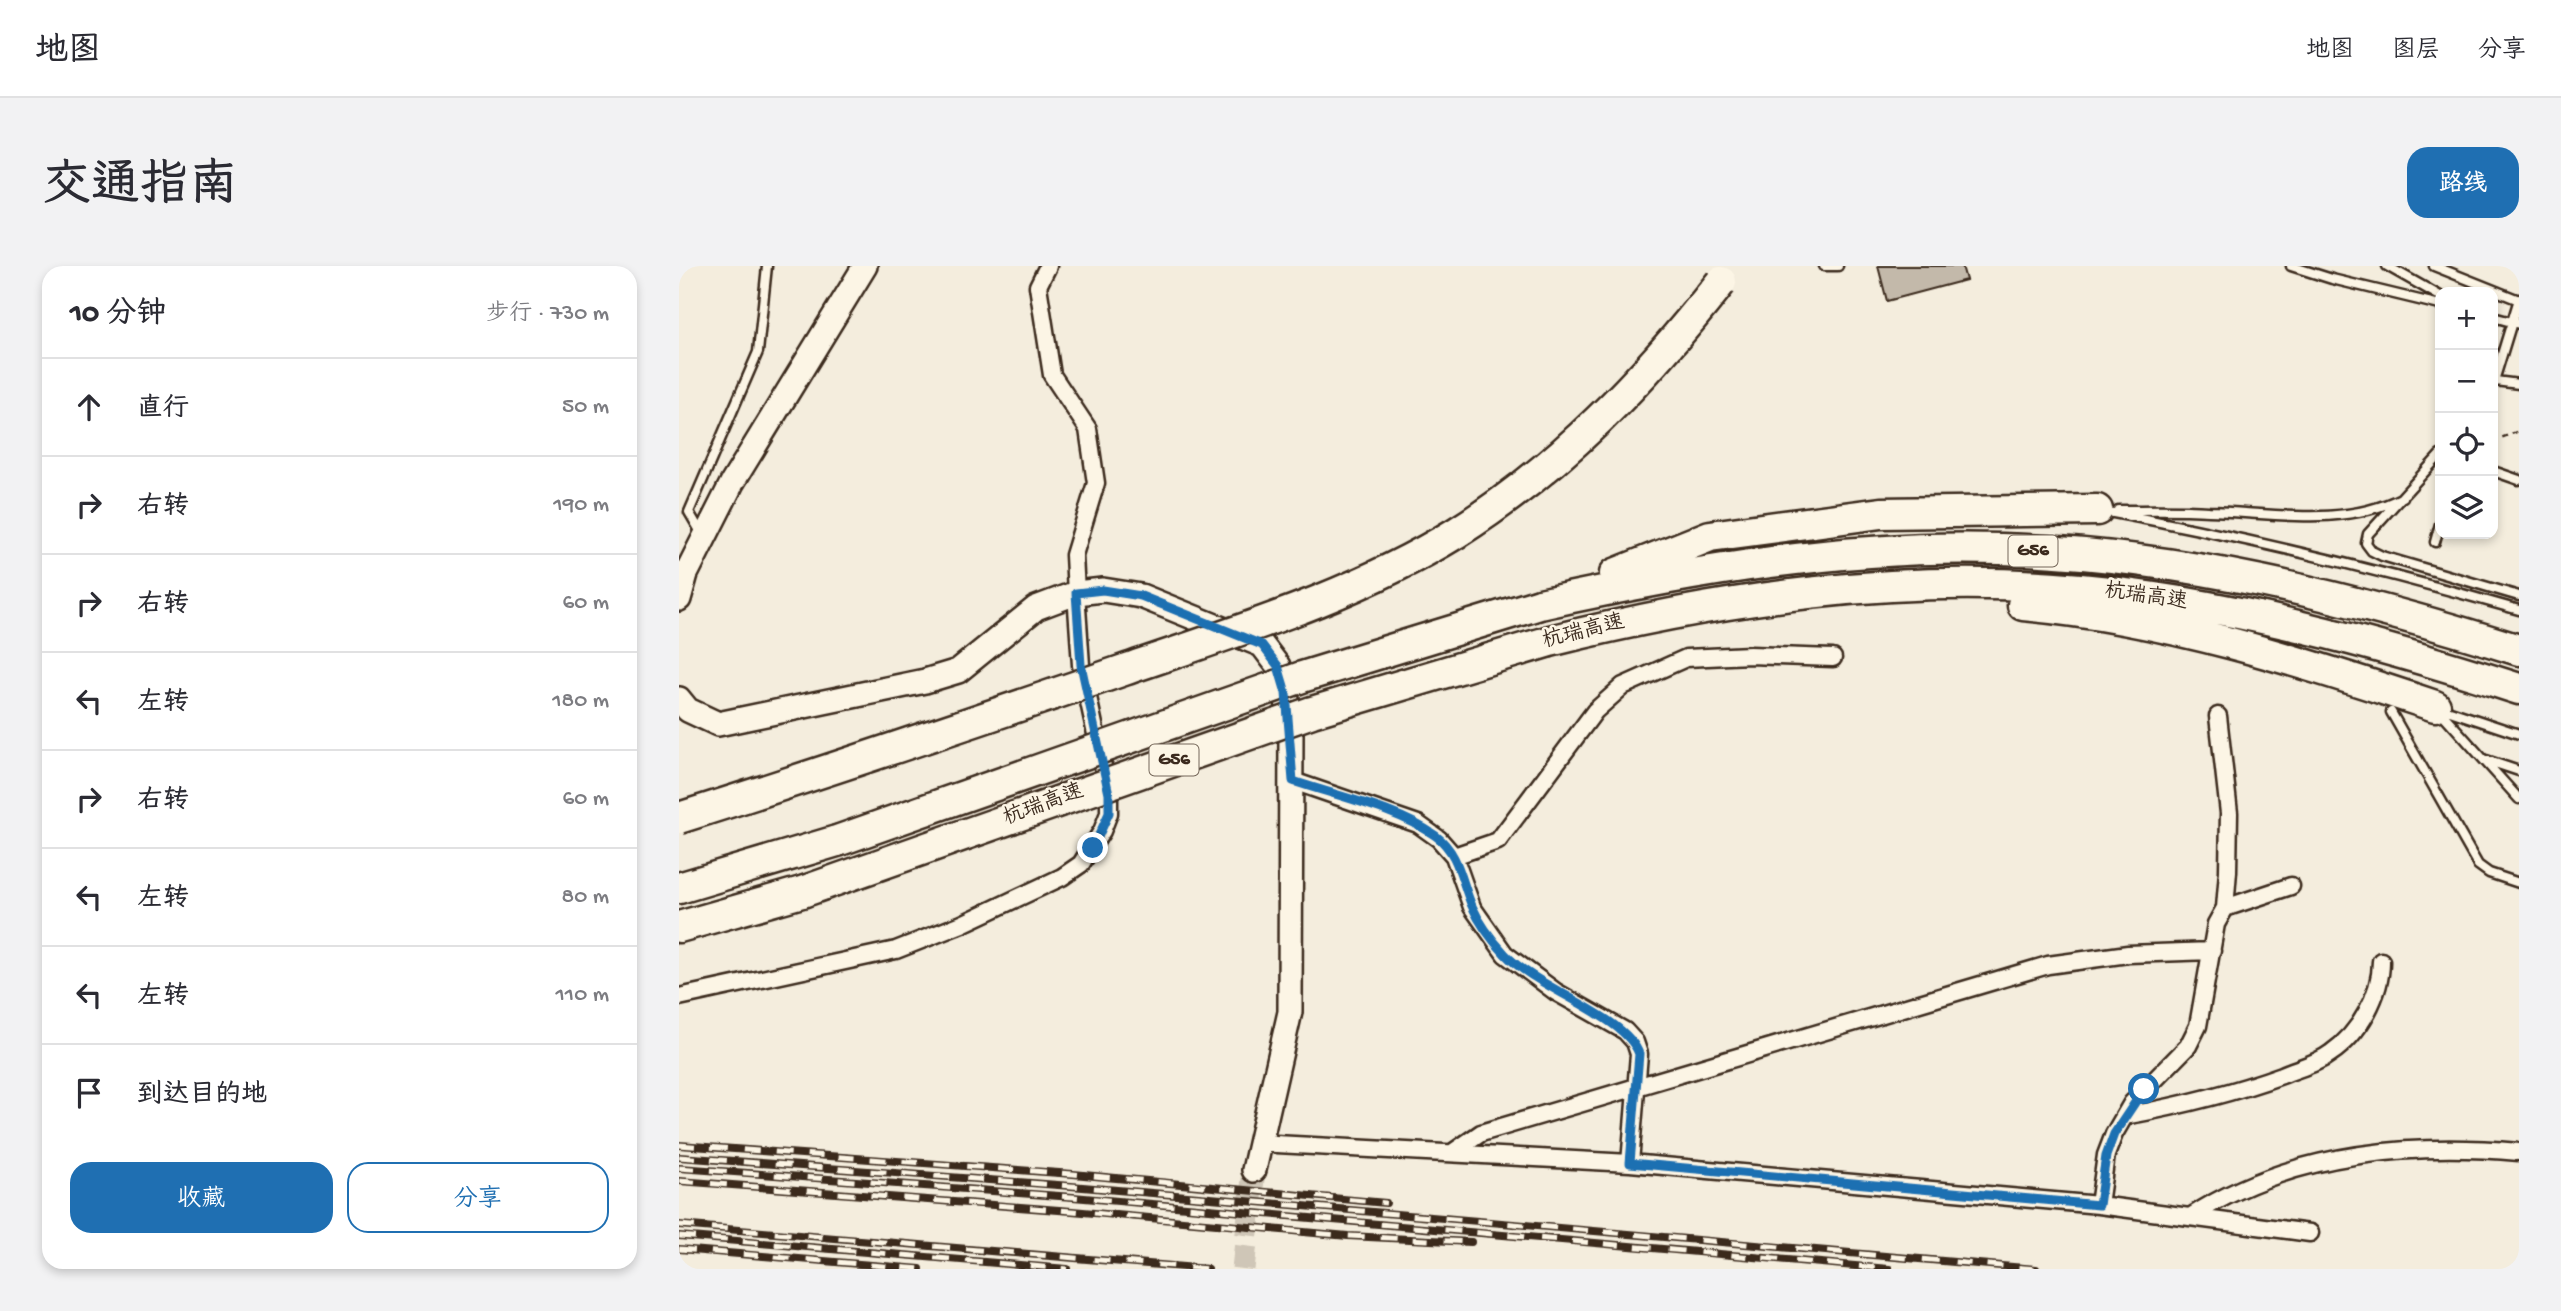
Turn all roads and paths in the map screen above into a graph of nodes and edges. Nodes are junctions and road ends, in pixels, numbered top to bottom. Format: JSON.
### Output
{"nodes":[{"id":1,"x":767,"y":266,"type":"edge"},
{"id":2,"x":865,"y":266,"type":"edge"},
{"id":3,"x":1048,"y":266,"type":"edge"},
{"id":4,"x":1824,"y":266,"type":"edge"},
{"id":5,"x":1838,"y":266,"type":"edge"},
{"id":6,"x":2291,"y":266,"type":"edge"},
{"id":7,"x":2387,"y":266,"type":"edge"},
{"id":8,"x":2434,"y":266,"type":"edge"},
{"id":9,"x":1724,"y":278,"type":"dead end"},
{"id":10,"x":2435,"y":293,"type":"edge"},
{"id":11,"x":2519,"y":300,"type":"edge"},
{"id":12,"x":2435,"y":303,"type":"edge"},
{"id":13,"x":2498,"y":318,"type":"edge"},
{"id":14,"x":2515,"y":323,"type":"edge"},
{"id":15,"x":2498,"y":372,"type":"edge"},
{"id":16,"x":2498,"y":383,"type":"edge"},
{"id":17,"x":2519,"y":384,"type":"edge"},
{"id":18,"x":2519,"y":431,"type":"edge"},
{"id":19,"x":2498,"y":439,"type":"edge"},
{"id":20,"x":2435,"y":461,"type":"edge"},
{"id":21,"x":2498,"y":473,"type":"edge"},
{"id":22,"x":2519,"y":480,"type":"edge"},
{"id":23,"x":2403,"y":497,"type":"junction"},
{"id":24,"x":2097,"y":510,"type":"junction"},
{"id":25,"x":704,"y":539,"type":"junction"},
{"id":26,"x":2436,"y":539,"type":"edge"},
{"id":27,"x":2435,"y":542,"type":"dead end"},
{"id":28,"x":1821,"y":591,"type":"junction"},
{"id":29,"x":1076,"y":593,"type":"junction"},
{"id":30,"x":2519,"y":596,"type":"edge"},
{"id":31,"x":679,"y":599,"type":"edge"},
{"id":32,"x":1540,"y":604,"type":"junction"},
{"id":33,"x":2519,"y":610,"type":"edge"},
{"id":34,"x":2519,"y":650,"type":"edge"},
{"id":35,"x":1833,"y":658,"type":"dead end"},
{"id":36,"x":2519,"y":689,"type":"edge"},
{"id":37,"x":679,"y":699,"type":"edge"},
{"id":38,"x":2435,"y":706,"type":"junction"},
{"id":39,"x":2392,"y":712,"type":"dead end"},
{"id":40,"x":2218,"y":716,"type":"dead end"},
{"id":41,"x":2519,"y":734,"type":"edge"},
{"id":42,"x":2483,"y":759,"type":"junction"},
{"id":43,"x":2519,"y":771,"type":"edge"},
{"id":44,"x":1293,"y":781,"type":"junction"},
{"id":45,"x":2519,"y":799,"type":"edge"},
{"id":46,"x":679,"y":818,"type":"edge"},
{"id":47,"x":1454,"y":856,"type":"junction"},
{"id":48,"x":2519,"y":883,"type":"edge"},
{"id":49,"x":2291,"y":886,"type":"dead end"},
{"id":50,"x":679,"y":888,"type":"edge"},
{"id":51,"x":2225,"y":908,"type":"junction"},
{"id":52,"x":679,"y":927,"type":"edge"},
{"id":53,"x":2212,"y":951,"type":"junction"},
{"id":54,"x":2381,"y":961,"type":"dead end"},
{"id":55,"x":679,"y":997,"type":"edge"},
{"id":56,"x":1636,"y":1087,"type":"junction"},
{"id":57,"x":2125,"y":1116,"type":"junction"},
{"id":58,"x":1258,"y":1143,"type":"junction"},
{"id":59,"x":2519,"y":1152,"type":"edge"},
{"id":60,"x":1452,"y":1153,"type":"junction"},
{"id":61,"x":1630,"y":1163,"type":"junction"},
{"id":62,"x":1254,"y":1170,"type":"tunnel mouth"},
{"id":63,"x":2099,"y":1205,"type":"junction"},
{"id":64,"x":2190,"y":1217,"type":"junction"},
{"id":65,"x":2310,"y":1233,"type":"dead end"}],
"edges":[{"from":1,"to":25,"type":"lane"},
{"from":2,"to":25,"type":"street"},
{"from":3,"to":29,"type":"street"},
{"from":4,"to":5,"type":"lane"},
{"from":6,"to":12,"type":"lane"},
{"from":7,"to":10,"type":"lane"},
{"from":8,"to":11,"type":"lane"},
{"from":9,"to":46,"type":"highway","bridge":true},
{"from":11,"to":14,"type":"lane"},
{"from":13,"to":14,"type":"lane"},
{"from":14,"to":15,"type":"lane"},
{"from":16,"to":17,"type":"lane"},
{"from":18,"to":19,"type":"path"},
{"from":20,"to":23,"type":"lane"},
{"from":21,"to":22,"type":"lane"},
{"from":23,"to":24,"type":"lane"},
{"from":23,"to":30,"type":"lane"},
{"from":24,"to":32,"type":"highway"},
{"from":24,"to":33,"type":"lane"},
{"from":25,"to":31,"type":"street"},
{"from":26,"to":27,"type":"lane"},
{"from":28,"to":36,"type":"highway","name":"杭瑞高速","number":"G56"},
{"from":28,"to":38,"type":"highway"},
{"from":28,"to":52,"type":"highway","name":"杭瑞高速","number":"G56","bridge":true},
{"from":29,"to":37,"type":"street"},
{"from":29,"to":44,"type":"street"},
{"from":29,"to":55,"type":"street"},
{"from":32,"to":34,"type":"highway","name":"杭瑞高速","number":"G56"},
{"from":32,"to":50,"type":"highway","name":"杭瑞高速","number":"G56","bridge":true},
{"from":35,"to":47,"type":"street"},
{"from":38,"to":41,"type":"lane"},
{"from":38,"to":42,"type":"lane"},
{"from":39,"to":48,"type":"lane"},
{"from":40,"to":51,"type":"street"},
{"from":42,"to":43,"type":"lane"},
{"from":42,"to":45,"type":"lane"},
{"from":44,"to":47,"type":"street"},
{"from":44,"to":58,"type":"street"},
{"from":47,"to":56,"type":"street"},
{"from":49,"to":51,"type":"street"},
{"from":51,"to":53,"type":"street"},
{"from":53,"to":56,"type":"street"},
{"from":53,"to":57,"type":"street"},
{"from":54,"to":57,"type":"street"},
{"from":56,"to":60,"type":"street"},
{"from":56,"to":61,"type":"street"},
{"from":57,"to":63,"type":"street"},
{"from":58,"to":60,"type":"street"},
{"from":58,"to":62,"type":"street"},
{"from":59,"to":64,"type":"street"},
{"from":60,"to":61,"type":"street"},
{"from":61,"to":63,"type":"street"},
{"from":63,"to":64,"type":"street"},
{"from":64,"to":65,"type":"street"}]}
